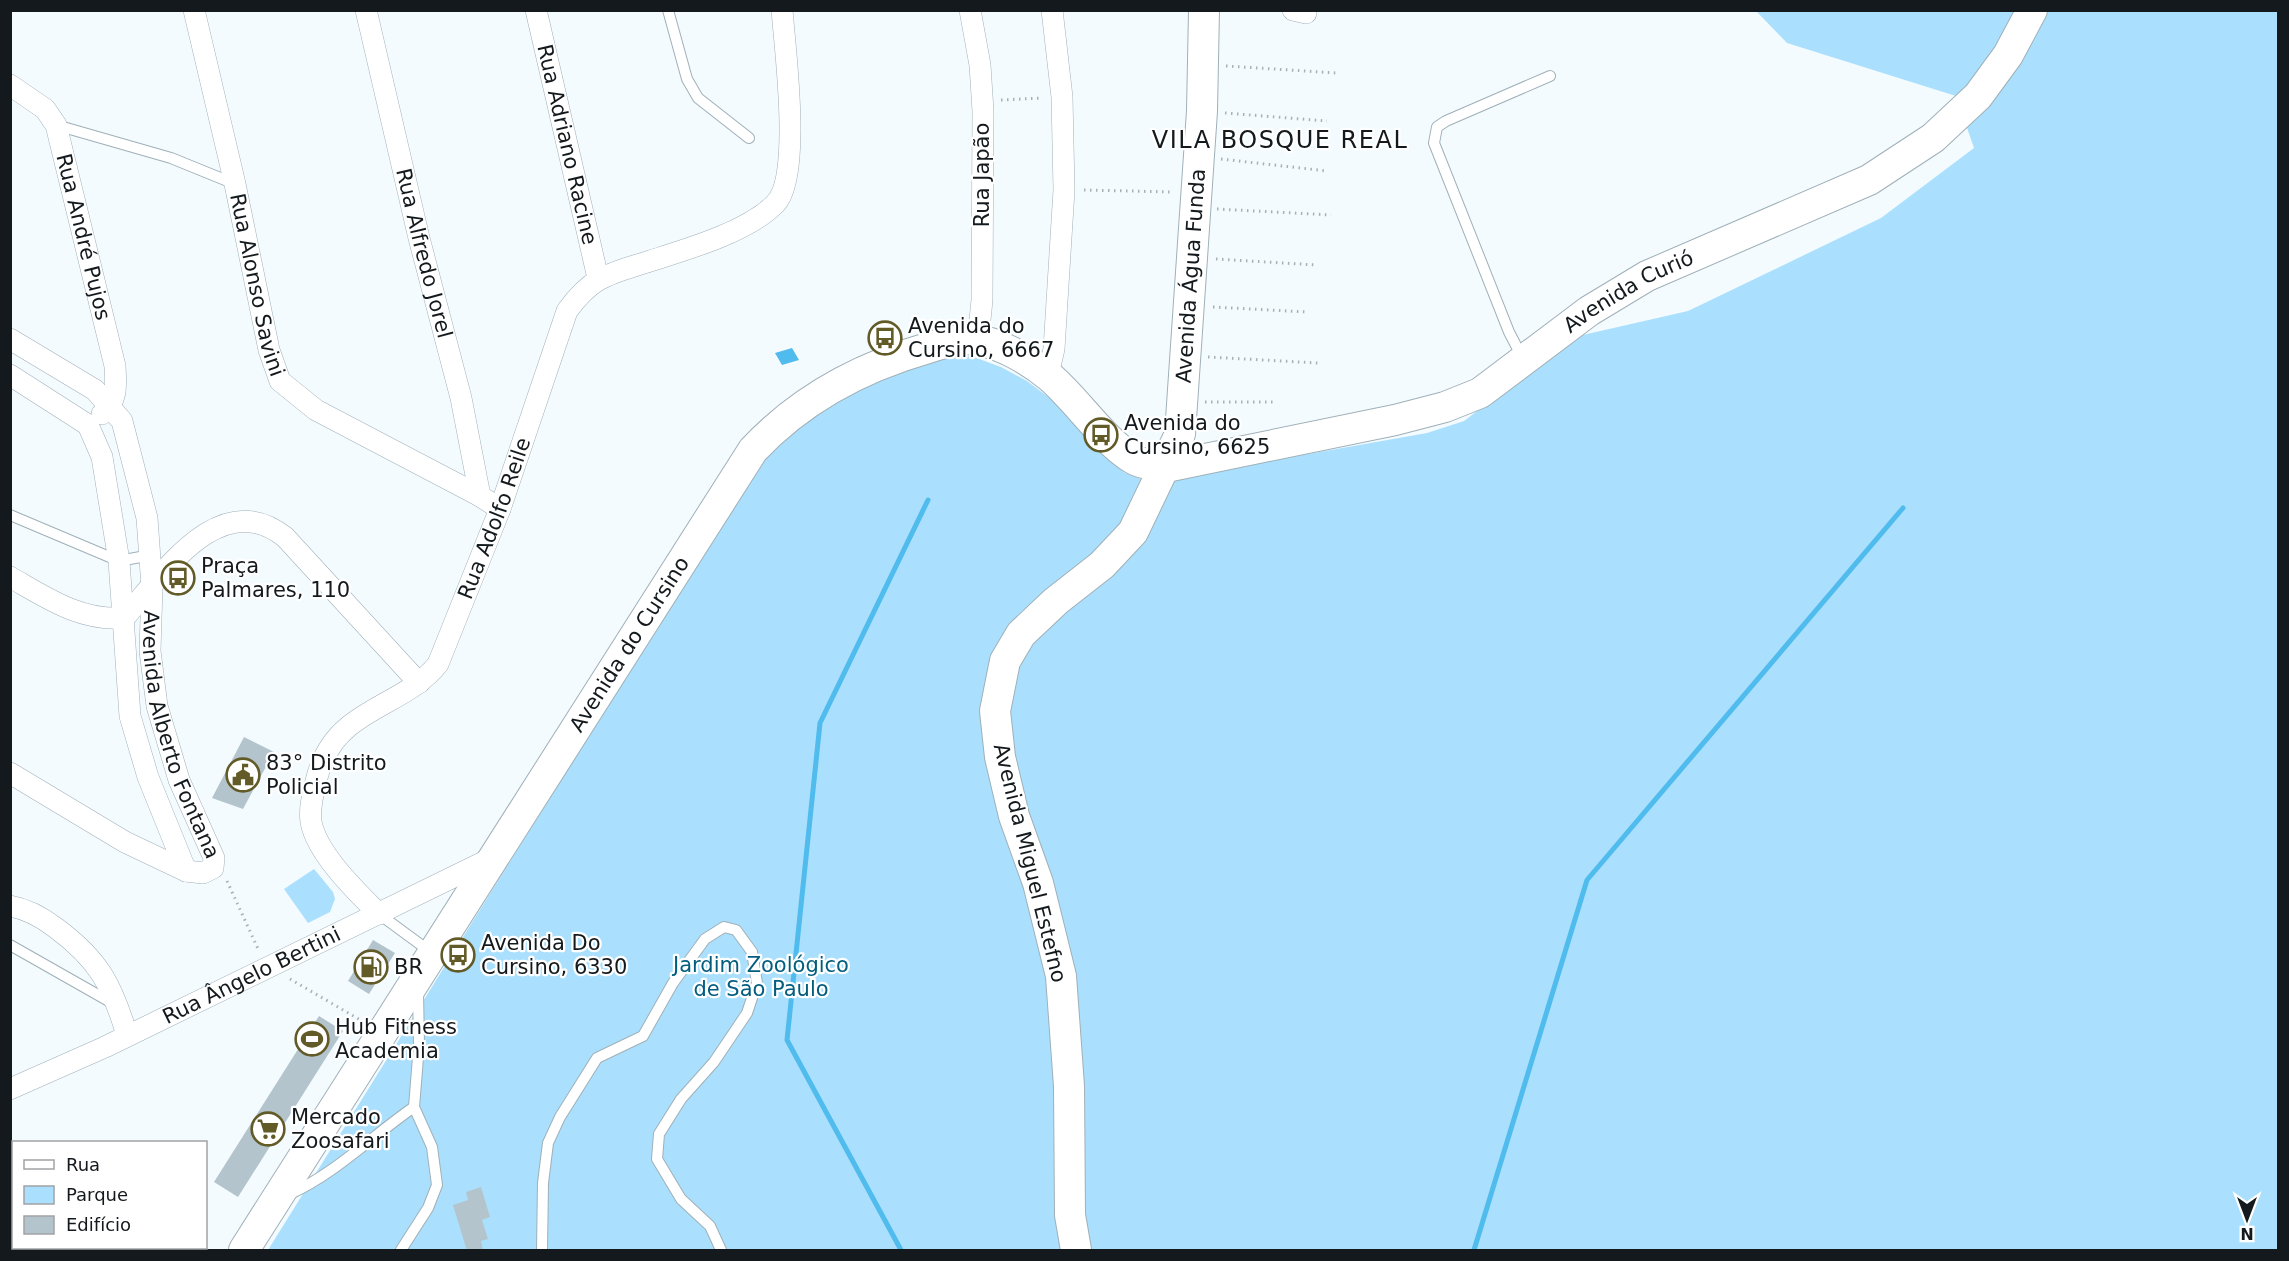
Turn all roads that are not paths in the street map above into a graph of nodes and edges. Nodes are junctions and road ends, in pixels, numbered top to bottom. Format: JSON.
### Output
{"nodes":[{"id":1,"x":194,"y":10,"type":"edge"},
{"id":2,"x":366,"y":10,"type":"edge"},
{"id":3,"x":536,"y":10,"type":"edge"},
{"id":4,"x":668,"y":10,"type":"edge"},
{"id":5,"x":782,"y":10,"type":"edge"},
{"id":6,"x":970,"y":10,"type":"edge"},
{"id":7,"x":1052,"y":10,"type":"edge"},
{"id":8,"x":1204,"y":10,"type":"edge"},
{"id":9,"x":2032,"y":10,"type":"edge"},
{"id":10,"x":1550,"y":76,"type":"dead end"},
{"id":11,"x":10,"y":85,"type":"edge"},
{"id":12,"x":56,"y":125,"type":"junction"},
{"id":13,"x":749,"y":138,"type":"dead end"},
{"id":14,"x":236,"y":184,"type":"junction"},
{"id":15,"x":598,"y":278,"type":"junction"},
{"id":16,"x":10,"y":339,"type":"edge"},
{"id":17,"x":978,"y":339,"type":"junction"},
{"id":18,"x":1522,"y":359,"type":"junction"},
{"id":19,"x":10,"y":375,"type":"edge"},
{"id":20,"x":1048,"y":375,"type":"junction"},
{"id":21,"x":111,"y":407,"type":"junction"},
{"id":22,"x":88,"y":425,"type":"junction"},
{"id":23,"x":1166,"y":467,"type":"junction"},
{"id":24,"x":480,"y":496,"type":"junction"},
{"id":25,"x":500,"y":509,"type":"junction"},
{"id":26,"x":10,"y":515,"type":"edge"},
{"id":27,"x":151,"y":555,"type":"junction"},
{"id":28,"x":119,"y":561,"type":"junction"},
{"id":29,"x":10,"y":577,"type":"edge"},
{"id":30,"x":152,"y":587,"type":"junction"},
{"id":31,"x":124,"y":618,"type":"junction"},
{"id":32,"x":419,"y":683,"type":"junction"},
{"id":33,"x":10,"y":773,"type":"edge"},
{"id":34,"x":490,"y":859,"type":"junction"},
{"id":35,"x":186,"y":871,"type":"junction"},
{"id":36,"x":10,"y":906,"type":"edge"},
{"id":37,"x":379,"y":914,"type":"junction"},
{"id":38,"x":10,"y":945,"type":"edge"},
{"id":39,"x":425,"y":965,"type":"junction"},
{"id":40,"x":119,"y":1008,"type":"junction"},
{"id":41,"x":127,"y":1035,"type":"junction"},
{"id":42,"x":10,"y":1089,"type":"edge"},
{"id":43,"x":414,"y":1107,"type":"junction"},
{"id":44,"x":275,"y":1201,"type":"junction"},
{"id":45,"x":243,"y":1251,"type":"edge"},
{"id":46,"x":401,"y":1251,"type":"edge"},
{"id":47,"x":542,"y":1251,"type":"edge"},
{"id":48,"x":721,"y":1251,"type":"edge"},
{"id":49,"x":1076,"y":1251,"type":"edge"}],
"edges":[{"from":1,"to":14,"type":"street","name":"Rua Alonso Savini"},
{"from":2,"to":24,"type":"street","name":"Rua Alfredo Jorel"},
{"from":3,"to":15,"type":"street","name":"Rua Adriano Racine"},
{"from":4,"to":13,"type":"lane"},
{"from":5,"to":15,"type":"street","name":"Rua Adolfo Reile"},
{"from":6,"to":17,"type":"street","name":"Rua Japão"},
{"from":7,"to":20,"type":"street"},
{"from":8,"to":23,"type":"main road","name":"Avenida Água Funda"},
{"from":9,"to":18,"type":"main road","name":"Avenida Curió"},
{"from":10,"to":18,"type":"lane"},
{"from":11,"to":12,"type":"street","name":"Rua André Pujos"},
{"from":12,"to":14,"type":"lane"},
{"from":12,"to":21,"type":"street","name":"Rua André Pujos"},
{"from":14,"to":24,"type":"street","name":"Rua Alonso Savini"},
{"from":15,"to":25,"type":"street","name":"Rua Adolfo Reile"},
{"from":16,"to":21,"type":"street","name":"Avenida Alberto Fontana"},
{"from":17,"to":20,"type":"main road","name":"Avenida do Cursino"},
{"from":17,"to":34,"type":"main road","name":"Avenida do Cursino"},
{"from":18,"to":23,"type":"main road","name":"Avenida Curió"},
{"from":19,"to":22,"type":"street"},
{"from":20,"to":23,"type":"main road","name":"Avenida do Cursino"},
{"from":21,"to":22,"type":"street"},
{"from":21,"to":27,"type":"street","name":"Avenida Alberto Fontana"},
{"from":22,"to":28,"type":"street","name":"Avenida Alberto Fontana"},
{"from":23,"to":49,"type":"main road","name":"Avenida Miguel Estefno"},
{"from":24,"to":25,"type":"street","name":"Rua Alonso Savini"},
{"from":25,"to":32,"type":"street","name":"Rua Adolfo Reile"},
{"from":26,"to":28,"type":"lane"},
{"from":27,"to":28,"type":"lane"},
{"from":27,"to":30,"type":"street","name":"Avenida Alberto Fontana"},
{"from":28,"to":31,"type":"street","name":"Avenida Alberto Fontana"},
{"from":29,"to":31,"type":"street"},
{"from":30,"to":31,"type":"street"},
{"from":30,"to":32,"type":"street"},
{"from":30,"to":35,"type":"street","name":"Avenida Alberto Fontana"},
{"from":31,"to":35,"type":"street","name":"Avenida Alberto Fontana"},
{"from":32,"to":37,"type":"street","name":"Rua Adolfo Reile"},
{"from":33,"to":35,"type":"street"},
{"from":34,"to":37,"type":"street","name":"Rua Ângelo Bertini"},
{"from":34,"to":39,"type":"main road","name":"Avenida do Cursino"},
{"from":36,"to":40,"type":"street"},
{"from":37,"to":39,"type":"lane"},
{"from":37,"to":41,"type":"street","name":"Rua Ângelo Bertini"},
{"from":38,"to":40,"type":"lane"},
{"from":39,"to":43,"type":"lane"},
{"from":39,"to":44,"type":"main road","name":"Avenida do Cursino"},
{"from":40,"to":41,"type":"street"},
{"from":41,"to":42,"type":"street","name":"Rua Ângelo Bertini"},
{"from":43,"to":44,"type":"lane"},
{"from":43,"to":46,"type":"lane"},
{"from":44,"to":45,"type":"main road","name":"Avenida do Cursino"},
{"from":47,"to":48,"type":"lane"}]}
